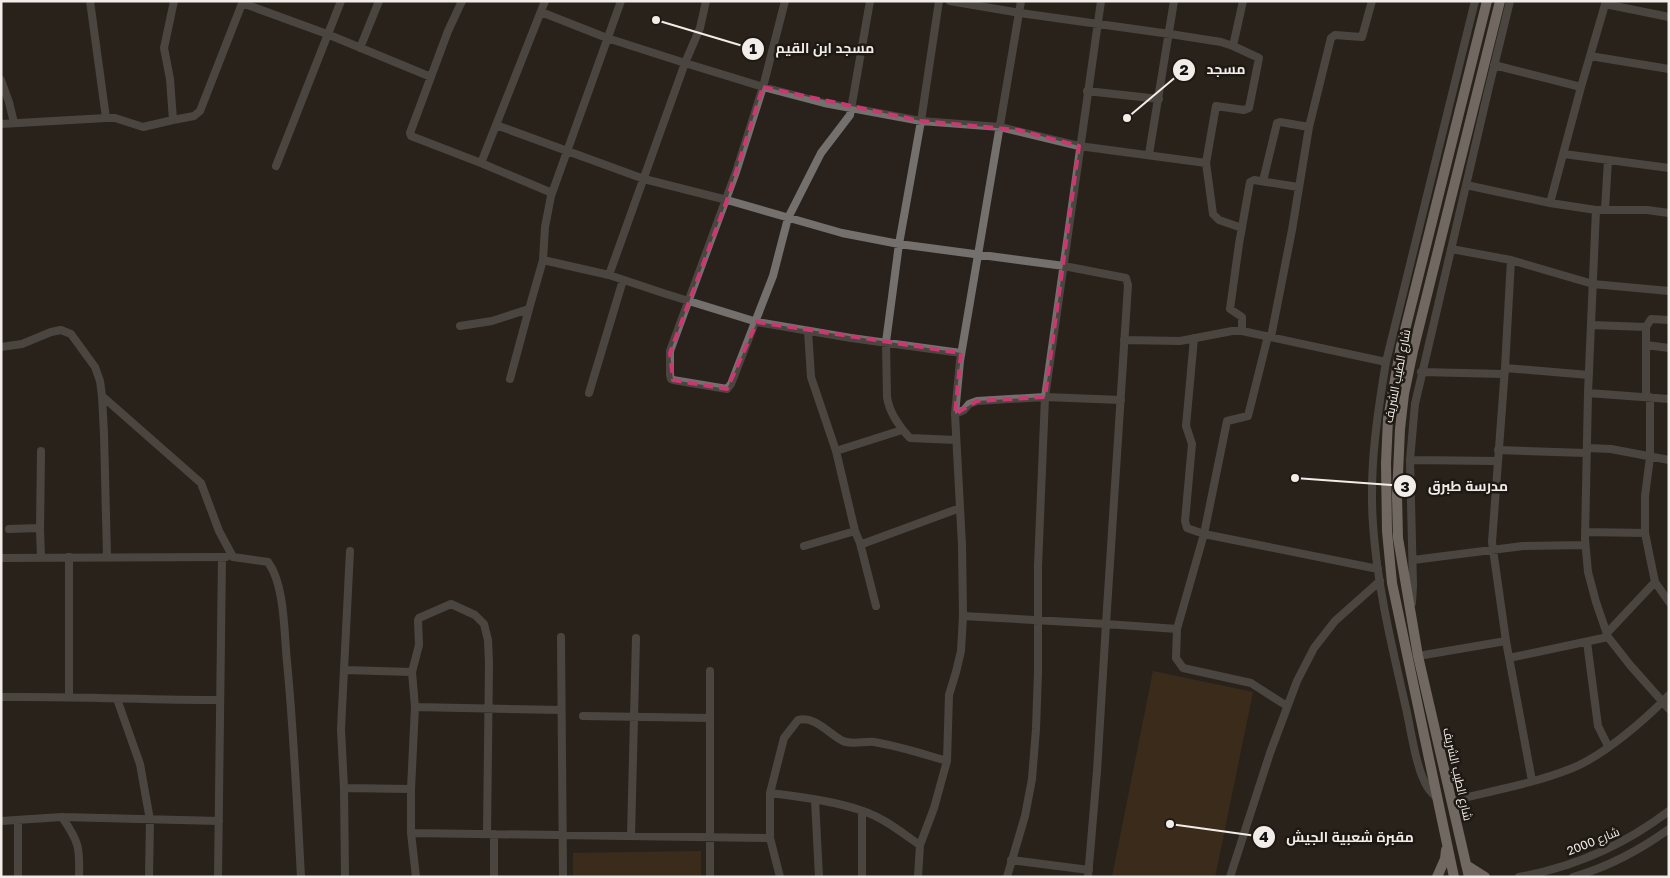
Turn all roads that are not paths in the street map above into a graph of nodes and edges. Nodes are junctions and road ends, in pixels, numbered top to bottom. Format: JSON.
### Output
{"nodes":[{"id":1,"x":90,"y":1,"type":"edge"},
{"id":2,"x":174,"y":1,"type":"edge"},
{"id":3,"x":341,"y":1,"type":"edge"},
{"id":4,"x":379,"y":1,"type":"edge"},
{"id":5,"x":462,"y":1,"type":"edge"},
{"id":6,"x":545,"y":1,"type":"edge"},
{"id":7,"x":621,"y":1,"type":"edge"},
{"id":8,"x":706,"y":1,"type":"edge"},
{"id":9,"x":785,"y":1,"type":"edge"},
{"id":10,"x":870,"y":1,"type":"edge"},
{"id":11,"x":939,"y":1,"type":"edge"},
{"id":12,"x":950,"y":1,"type":"edge"},
{"id":13,"x":1021,"y":1,"type":"edge"},
{"id":14,"x":1101,"y":1,"type":"edge"},
{"id":15,"x":1174,"y":1,"type":"edge"},
{"id":16,"x":1243,"y":1,"type":"edge"},
{"id":17,"x":1372,"y":1,"type":"edge"},
{"id":18,"x":1476,"y":1,"type":"edge"},
{"id":19,"x":1487,"y":1,"type":"edge"},
{"id":20,"x":1500,"y":1,"type":"edge"},
{"id":21,"x":1510,"y":1,"type":"edge"},
{"id":22,"x":243,"y":2,"type":"edge"},
{"id":23,"x":1606,"y":3,"type":"edge"},
{"id":24,"x":541,"y":12,"type":"junction"},
{"id":25,"x":1020,"y":13,"type":"junction"},
{"id":26,"x":1669,"y":17,"type":"edge"},
{"id":27,"x":1097,"y":24,"type":"junction"},
{"id":28,"x":327,"y":34,"type":"junction"},
{"id":29,"x":1170,"y":34,"type":"junction"},
{"id":30,"x":607,"y":38,"type":"junction"},
{"id":31,"x":1233,"y":46,"type":"junction"},
{"id":32,"x":360,"y":48,"type":"junction"},
{"id":33,"x":1590,"y":56,"type":"junction"},
{"id":34,"x":685,"y":63,"type":"junction"},
{"id":35,"x":1494,"y":64,"type":"junction"},
{"id":36,"x":1669,"y":69,"type":"edge"},
{"id":37,"x":431,"y":77,"type":"junction"},
{"id":38,"x":1,"y":80,"type":"edge"},
{"id":39,"x":763,"y":87,"type":"junction"},
{"id":40,"x":1581,"y":87,"type":"junction"},
{"id":41,"x":1087,"y":91,"type":"junction"},
{"id":42,"x":1159,"y":99,"type":"junction"},
{"id":43,"x":852,"y":108,"type":"junction"},
{"id":44,"x":106,"y":118,"type":"junction"},
{"id":45,"x":173,"y":120,"type":"junction"},
{"id":46,"x":921,"y":120,"type":"junction"},
{"id":47,"x":14,"y":123,"type":"junction"},
{"id":48,"x":1,"y":124,"type":"edge"},
{"id":49,"x":496,"y":125,"type":"junction"},
{"id":50,"x":1000,"y":127,"type":"junction"},
{"id":51,"x":1309,"y":127,"type":"junction"},
{"id":52,"x":1079,"y":146,"type":"junction"},
{"id":53,"x":568,"y":152,"type":"junction"},
{"id":54,"x":1149,"y":154,"type":"junction"},
{"id":55,"x":1564,"y":154,"type":"junction"},
{"id":56,"x":1608,"y":160,"type":"junction"},
{"id":57,"x":481,"y":163,"type":"junction"},
{"id":58,"x":1206,"y":163,"type":"junction"},
{"id":59,"x":276,"y":166,"type":"dead end"},
{"id":60,"x":1669,"y":168,"type":"edge"},
{"id":61,"x":644,"y":179,"type":"junction"},
{"id":62,"x":1263,"y":181,"type":"junction"},
{"id":63,"x":1466,"y":185,"type":"junction"},
{"id":64,"x":1298,"y":187,"type":"junction"},
{"id":65,"x":552,"y":193,"type":"junction"},
{"id":66,"x":727,"y":200,"type":"junction"},
{"id":67,"x":1550,"y":203,"type":"junction"},
{"id":68,"x":1601,"y":210,"type":"junction"},
{"id":69,"x":1669,"y":213,"type":"edge"},
{"id":70,"x":788,"y":218,"type":"junction"},
{"id":71,"x":1242,"y":228,"type":"junction"},
{"id":72,"x":899,"y":244,"type":"junction"},
{"id":73,"x":1451,"y":249,"type":"junction"},
{"id":74,"x":977,"y":255,"type":"junction"},
{"id":75,"x":544,"y":260,"type":"junction"},
{"id":76,"x":1511,"y":260,"type":"junction"},
{"id":77,"x":1064,"y":266,"type":"junction"},
{"id":78,"x":609,"y":275,"type":"junction"},
{"id":79,"x":623,"y":280,"type":"junction"},
{"id":80,"x":1593,"y":284,"type":"junction"},
{"id":81,"x":1669,"y":291,"type":"edge"},
{"id":82,"x":689,"y":301,"type":"junction"},
{"id":83,"x":529,"y":309,"type":"junction"},
{"id":84,"x":1669,"y":320,"type":"edge"},
{"id":85,"x":757,"y":322,"type":"junction"},
{"id":86,"x":1591,"y":325,"type":"junction"},
{"id":87,"x":460,"y":326,"type":"dead end"},
{"id":88,"x":1646,"y":327,"type":"junction"},
{"id":89,"x":808,"y":331,"type":"junction"},
{"id":90,"x":1242,"y":331,"type":"junction"},
{"id":91,"x":1269,"y":337,"type":"junction"},
{"id":92,"x":1194,"y":338,"type":"junction"},
{"id":93,"x":1124,"y":340,"type":"junction"},
{"id":94,"x":886,"y":342,"type":"junction"},
{"id":95,"x":1646,"y":345,"type":"junction"},
{"id":96,"x":1,"y":347,"type":"edge"},
{"id":97,"x":1669,"y":348,"type":"edge"},
{"id":98,"x":961,"y":353,"type":"junction"},
{"id":99,"x":1386,"y":362,"type":"junction"},
{"id":100,"x":1505,"y":371,"type":"junction"},
{"id":101,"x":1421,"y":372,"type":"junction"},
{"id":102,"x":1589,"y":375,"type":"junction"},
{"id":103,"x":510,"y":379,"type":"dead end"},
{"id":104,"x":589,"y":393,"type":"dead end"},
{"id":105,"x":1588,"y":393,"type":"junction"},
{"id":106,"x":102,"y":396,"type":"junction"},
{"id":107,"x":1044,"y":397,"type":"junction"},
{"id":108,"x":1648,"y":397,"type":"junction"},
{"id":109,"x":1669,"y":399,"type":"edge"},
{"id":110,"x":1121,"y":400,"type":"junction"},
{"id":111,"x":955,"y":414,"type":"junction"},
{"id":112,"x":902,"y":430,"type":"junction"},
{"id":113,"x":956,"y":440,"type":"junction"},
{"id":114,"x":1498,"y":450,"type":"junction"},
{"id":115,"x":1587,"y":450,"type":"junction"},
{"id":116,"x":41,"y":451,"type":"dead end"},
{"id":117,"x":836,"y":451,"type":"junction"},
{"id":118,"x":1650,"y":456,"type":"junction"},
{"id":119,"x":1410,"y":460,"type":"junction"},
{"id":120,"x":1669,"y":460,"type":"edge"},
{"id":121,"x":1498,"y":461,"type":"junction"},
{"id":122,"x":960,"y":508,"type":"junction"},
{"id":123,"x":40,"y":528,"type":"junction"},
{"id":124,"x":9,"y":529,"type":"dead end"},
{"id":125,"x":855,"y":531,"type":"junction"},
{"id":126,"x":1585,"y":532,"type":"junction"},
{"id":127,"x":1645,"y":533,"type":"junction"},
{"id":128,"x":1204,"y":534,"type":"junction"},
{"id":129,"x":860,"y":543,"type":"junction"},
{"id":130,"x":1585,"y":545,"type":"junction"},
{"id":131,"x":804,"y":546,"type":"dead end"},
{"id":132,"x":1492,"y":550,"type":"junction"},
{"id":133,"x":350,"y":551,"type":"dead end"},
{"id":134,"x":222,"y":556,"type":"junction"},
{"id":135,"x":68,"y":557,"type":"junction"},
{"id":136,"x":107,"y":557,"type":"junction"},
{"id":137,"x":234,"y":557,"type":"junction"},
{"id":138,"x":1,"y":558,"type":"edge"},
{"id":139,"x":41,"y":558,"type":"junction"},
{"id":140,"x":1413,"y":560,"type":"junction"},
{"id":141,"x":1378,"y":570,"type":"junction"},
{"id":142,"x":1380,"y":581,"type":"junction"},
{"id":143,"x":1654,"y":582,"type":"junction"},
{"id":144,"x":1669,"y":602,"type":"edge"},
{"id":145,"x":876,"y":606,"type":"dead end"},
{"id":146,"x":1410,"y":613,"type":"junction"},
{"id":147,"x":963,"y":616,"type":"junction"},
{"id":148,"x":1037,"y":619,"type":"junction"},
{"id":149,"x":1106,"y":624,"type":"junction"},
{"id":150,"x":1176,"y":629,"type":"junction"},
{"id":151,"x":1608,"y":635,"type":"junction"},
{"id":152,"x":561,"y":637,"type":"dead end"},
{"id":153,"x":636,"y":638,"type":"dead end"},
{"id":154,"x":1506,"y":641,"type":"junction"},
{"id":155,"x":1587,"y":642,"type":"junction"},
{"id":156,"x":1418,"y":656,"type":"junction"},
{"id":157,"x":1509,"y":658,"type":"junction"},
{"id":158,"x":344,"y":670,"type":"junction"},
{"id":159,"x":710,"y":671,"type":"dead end"},
{"id":160,"x":412,"y":672,"type":"junction"},
{"id":161,"x":1669,"y":695,"type":"edge"},
{"id":162,"x":68,"y":696,"type":"junction"},
{"id":163,"x":1,"y":697,"type":"edge"},
{"id":164,"x":117,"y":699,"type":"junction"},
{"id":165,"x":220,"y":700,"type":"junction"},
{"id":166,"x":1662,"y":702,"type":"junction"},
{"id":167,"x":1288,"y":706,"type":"junction"},
{"id":168,"x":416,"y":707,"type":"junction"},
{"id":169,"x":489,"y":709,"type":"junction"},
{"id":170,"x":1669,"y":709,"type":"edge"},
{"id":171,"x":561,"y":710,"type":"junction"},
{"id":172,"x":583,"y":716,"type":"dead end"},
{"id":173,"x":634,"y":717,"type":"junction"},
{"id":174,"x":710,"y":718,"type":"junction"},
{"id":175,"x":1608,"y":746,"type":"junction"},
{"id":176,"x":946,"y":761,"type":"junction"},
{"id":177,"x":1532,"y":781,"type":"junction"},
{"id":178,"x":344,"y":788,"type":"junction"},
{"id":179,"x":411,"y":789,"type":"junction"},
{"id":180,"x":770,"y":793,"type":"junction"},
{"id":181,"x":815,"y":800,"type":"junction"},
{"id":182,"x":1438,"y":800,"type":"junction"},
{"id":183,"x":1451,"y":801,"type":"junction"},
{"id":184,"x":862,"y":811,"type":"junction"},
{"id":185,"x":1669,"y":811,"type":"edge"},
{"id":186,"x":62,"y":817,"type":"junction"},
{"id":187,"x":18,"y":820,"type":"junction"},
{"id":188,"x":150,"y":820,"type":"junction"},
{"id":189,"x":1,"y":821,"type":"edge"},
{"id":190,"x":219,"y":821,"type":"junction"},
{"id":191,"x":1669,"y":829,"type":"edge"},
{"id":192,"x":411,"y":833,"type":"junction"},
{"id":193,"x":491,"y":834,"type":"junction"},
{"id":194,"x":563,"y":835,"type":"junction"},
{"id":195,"x":631,"y":836,"type":"junction"},
{"id":196,"x":710,"y":838,"type":"junction"},
{"id":197,"x":770,"y":838,"type":"junction"},
{"id":198,"x":1446,"y":841,"type":"junction"},
{"id":199,"x":920,"y":845,"type":"junction"},
{"id":200,"x":1011,"y":860,"type":"junction"},
{"id":201,"x":1466,"y":865,"type":"junction"},
{"id":202,"x":1088,"y":873,"type":"edge"},
{"id":203,"x":18,"y":877,"type":"edge"},
{"id":204,"x":79,"y":877,"type":"edge"},
{"id":205,"x":149,"y":877,"type":"edge"},
{"id":206,"x":218,"y":877,"type":"edge"},
{"id":207,"x":301,"y":877,"type":"edge"},
{"id":208,"x":345,"y":877,"type":"edge"},
{"id":209,"x":416,"y":877,"type":"edge"},
{"id":210,"x":494,"y":877,"type":"edge"},
{"id":211,"x":564,"y":877,"type":"edge"},
{"id":212,"x":710,"y":877,"type":"edge"},
{"id":213,"x":780,"y":877,"type":"edge"},
{"id":214,"x":819,"y":877,"type":"edge"},
{"id":215,"x":862,"y":877,"type":"edge"},
{"id":216,"x":918,"y":877,"type":"edge"},
{"id":217,"x":1008,"y":877,"type":"edge"},
{"id":218,"x":1230,"y":877,"type":"edge"},
{"id":219,"x":1437,"y":877,"type":"edge"},
{"id":220,"x":1454,"y":877,"type":"edge"},
{"id":221,"x":1469,"y":877,"type":"edge"},
{"id":222,"x":1485,"y":877,"type":"edge"},
{"id":223,"x":1519,"y":877,"type":"edge"},
{"id":224,"x":1574,"y":877,"type":"edge"}],
"edges":[{"from":1,"to":44,"type":"street"},
{"from":2,"to":45,"type":"street"},
{"from":3,"to":28,"type":"street"},
{"from":4,"to":32,"type":"street"},
{"from":5,"to":37,"type":"street"},
{"from":6,"to":24,"type":"street"},
{"from":7,"to":30,"type":"street"},
{"from":8,"to":34,"type":"street"},
{"from":9,"to":39,"type":"street"},
{"from":10,"to":43,"type":"street"},
{"from":11,"to":46,"type":"street"},
{"from":12,"to":25,"type":"street"},
{"from":13,"to":25,"type":"street"},
{"from":14,"to":27,"type":"street"},
{"from":15,"to":29,"type":"street"},
{"from":16,"to":31,"type":"street"},
{"from":17,"to":51,"type":"street"},
{"from":18,"to":99,"type":"street"},
{"from":19,"to":182,"type":"main road","name":"شارع الطيب الشريف"},
{"from":20,"to":146,"type":"main road","name":"شارع الطيب الشريف"},
{"from":21,"to":35,"type":"street"},
{"from":22,"to":28,"type":"street"},
{"from":22,"to":45,"type":"street"},
{"from":23,"to":26,"type":"street"},
{"from":23,"to":33,"type":"street"},
{"from":24,"to":30,"type":"street"},
{"from":24,"to":49,"type":"street"},
{"from":25,"to":27,"type":"street"},
{"from":25,"to":50,"type":"street"},
{"from":27,"to":29,"type":"street"},
{"from":27,"to":41,"type":"street"},
{"from":28,"to":32,"type":"street"},
{"from":28,"to":59,"type":"street"},
{"from":29,"to":31,"type":"street"},
{"from":29,"to":42,"type":"street"},
{"from":30,"to":34,"type":"street"},
{"from":30,"to":53,"type":"street"},
{"from":31,"to":58,"type":"street"},
{"from":32,"to":37,"type":"street"},
{"from":33,"to":36,"type":"street"},
{"from":33,"to":40,"type":"street"},
{"from":34,"to":39,"type":"street"},
{"from":34,"to":61,"type":"street"},
{"from":35,"to":40,"type":"street"},
{"from":35,"to":63,"type":"street"},
{"from":37,"to":57,"type":"street"},
{"from":38,"to":47,"type":"street"},
{"from":39,"to":43,"type":"street"},
{"from":39,"to":66,"type":"street"},
{"from":40,"to":55,"type":"street"},
{"from":41,"to":42,"type":"street"},
{"from":41,"to":52,"type":"street"},
{"from":42,"to":54,"type":"street"},
{"from":43,"to":46,"type":"street"},
{"from":43,"to":70,"type":"street"},
{"from":44,"to":45,"type":"street"},
{"from":44,"to":47,"type":"street"},
{"from":46,"to":50,"type":"street"},
{"from":46,"to":72,"type":"street"},
{"from":47,"to":48,"type":"street"},
{"from":49,"to":53,"type":"street"},
{"from":49,"to":57,"type":"street"},
{"from":50,"to":52,"type":"street"},
{"from":50,"to":74,"type":"street"},
{"from":51,"to":62,"type":"street"},
{"from":51,"to":64,"type":"street"},
{"from":52,"to":54,"type":"street"},
{"from":52,"to":77,"type":"street"},
{"from":53,"to":61,"type":"street"},
{"from":53,"to":65,"type":"street"},
{"from":54,"to":58,"type":"street"},
{"from":55,"to":56,"type":"street"},
{"from":55,"to":67,"type":"street"},
{"from":56,"to":60,"type":"street"},
{"from":56,"to":68,"type":"street"},
{"from":57,"to":65,"type":"street"},
{"from":58,"to":71,"type":"street"},
{"from":61,"to":66,"type":"street"},
{"from":61,"to":78,"type":"street"},
{"from":62,"to":64,"type":"street"},
{"from":62,"to":71,"type":"street"},
{"from":63,"to":67,"type":"street"},
{"from":63,"to":73,"type":"street"},
{"from":64,"to":91,"type":"street"},
{"from":65,"to":75,"type":"street"},
{"from":66,"to":70,"type":"street"},
{"from":66,"to":82,"type":"street"},
{"from":67,"to":68,"type":"street"},
{"from":68,"to":69,"type":"street"},
{"from":68,"to":80,"type":"street"},
{"from":70,"to":72,"type":"street"},
{"from":70,"to":85,"type":"street"},
{"from":71,"to":90,"type":"street"},
{"from":72,"to":74,"type":"street"},
{"from":72,"to":94,"type":"street"},
{"from":73,"to":76,"type":"street"},
{"from":73,"to":101,"type":"street"},
{"from":74,"to":77,"type":"street"},
{"from":74,"to":98,"type":"street"},
{"from":75,"to":78,"type":"street"},
{"from":75,"to":83,"type":"street"},
{"from":76,"to":80,"type":"street"},
{"from":76,"to":100,"type":"street"},
{"from":77,"to":93,"type":"street"},
{"from":77,"to":107,"type":"street"},
{"from":78,"to":79,"type":"street"},
{"from":79,"to":82,"type":"street"},
{"from":79,"to":104,"type":"street"},
{"from":80,"to":81,"type":"street"},
{"from":80,"to":86,"type":"street"},
{"from":82,"to":85,"type":"street"},
{"from":82,"to":85,"type":"street"},
{"from":83,"to":87,"type":"street"},
{"from":83,"to":103,"type":"street"},
{"from":84,"to":88,"type":"street"},
{"from":85,"to":89,"type":"street"},
{"from":86,"to":88,"type":"street"},
{"from":86,"to":102,"type":"street"},
{"from":88,"to":95,"type":"street"},
{"from":89,"to":94,"type":"street"},
{"from":89,"to":117,"type":"street"},
{"from":90,"to":91,"type":"street"},
{"from":90,"to":92,"type":"street"},
{"from":91,"to":99,"type":"street"},
{"from":91,"to":128,"type":"street"},
{"from":92,"to":93,"type":"street"},
{"from":92,"to":128,"type":"street"},
{"from":93,"to":110,"type":"street"},
{"from":94,"to":98,"type":"street"},
{"from":94,"to":112,"type":"street"},
{"from":95,"to":97,"type":"street"},
{"from":95,"to":108,"type":"street"},
{"from":96,"to":106,"type":"street"},
{"from":98,"to":111,"type":"street"},
{"from":99,"to":141,"type":"street"},
{"from":100,"to":101,"type":"street"},
{"from":100,"to":102,"type":"street"},
{"from":100,"to":114,"type":"street"},
{"from":101,"to":119,"type":"street"},
{"from":102,"to":105,"type":"street"},
{"from":105,"to":108,"type":"street"},
{"from":105,"to":115,"type":"street"},
{"from":106,"to":136,"type":"street"},
{"from":106,"to":137,"type":"street"},
{"from":107,"to":110,"type":"street"},
{"from":107,"to":111,"type":"street"},
{"from":107,"to":148,"type":"street"},
{"from":108,"to":109,"type":"street"},
{"from":108,"to":118,"type":"street"},
{"from":110,"to":149,"type":"street"},
{"from":111,"to":113,"type":"street"},
{"from":112,"to":113,"type":"street"},
{"from":112,"to":117,"type":"street"},
{"from":113,"to":122,"type":"street"},
{"from":114,"to":115,"type":"street"},
{"from":114,"to":121,"type":"street"},
{"from":115,"to":118,"type":"street"},
{"from":115,"to":126,"type":"street"},
{"from":116,"to":123,"type":"street"},
{"from":117,"to":125,"type":"street"},
{"from":118,"to":120,"type":"street"},
{"from":118,"to":127,"type":"street"},
{"from":119,"to":121,"type":"street"},
{"from":119,"to":140,"type":"street"},
{"from":121,"to":132,"type":"street"},
{"from":122,"to":129,"type":"street"},
{"from":122,"to":147,"type":"street"},
{"from":123,"to":124,"type":"street"},
{"from":123,"to":139,"type":"street"},
{"from":125,"to":129,"type":"street"},
{"from":125,"to":131,"type":"street"},
{"from":126,"to":127,"type":"street"},
{"from":126,"to":130,"type":"street"},
{"from":127,"to":143,"type":"street"},
{"from":128,"to":141,"type":"street"},
{"from":128,"to":150,"type":"street"},
{"from":129,"to":145,"type":"street"},
{"from":130,"to":132,"type":"street"},
{"from":130,"to":151,"type":"street"},
{"from":132,"to":140,"type":"street"},
{"from":132,"to":154,"type":"street"},
{"from":133,"to":158,"type":"street"},
{"from":134,"to":136,"type":"street"},
{"from":134,"to":137,"type":"street"},
{"from":134,"to":165,"type":"street"},
{"from":135,"to":136,"type":"street"},
{"from":135,"to":139,"type":"street"},
{"from":135,"to":162,"type":"street"},
{"from":137,"to":207,"type":"street"},
{"from":138,"to":139,"type":"street"},
{"from":140,"to":146,"type":"street"},
{"from":141,"to":142,"type":"street"},
{"from":142,"to":167,"type":"street"},
{"from":142,"to":182,"type":"street"},
{"from":143,"to":144,"type":"street"},
{"from":143,"to":151,"type":"street"},
{"from":146,"to":156,"type":"main road","name":"شارع الطيب الشريف"},
{"from":147,"to":148,"type":"street"},
{"from":147,"to":176,"type":"street"},
{"from":148,"to":149,"type":"street"},
{"from":148,"to":200,"type":"street"},
{"from":149,"to":150,"type":"street"},
{"from":149,"to":202,"type":"street"},
{"from":150,"to":167,"type":"street"},
{"from":151,"to":155,"type":"street"},
{"from":151,"to":166,"type":"street"},
{"from":152,"to":171,"type":"street"},
{"from":153,"to":173,"type":"street"},
{"from":154,"to":156,"type":"street"},
{"from":154,"to":157,"type":"street"},
{"from":155,"to":157,"type":"street"},
{"from":155,"to":175,"type":"street"},
{"from":156,"to":183,"type":"main road","name":"شارع الطيب الشريف"},
{"from":157,"to":177,"type":"street"},
{"from":158,"to":160,"type":"street"},
{"from":158,"to":178,"type":"street"},
{"from":159,"to":174,"type":"street"},
{"from":160,"to":168,"type":"street"},
{"from":160,"to":169,"type":"street"},
{"from":161,"to":166,"type":"street"},
{"from":162,"to":163,"type":"street"},
{"from":162,"to":164,"type":"street"},
{"from":164,"to":165,"type":"street"},
{"from":164,"to":188,"type":"street"},
{"from":165,"to":190,"type":"street"},
{"from":166,"to":170,"type":"street"},
{"from":166,"to":175,"type":"street"},
{"from":167,"to":218,"type":"street"},
{"from":168,"to":169,"type":"street"},
{"from":168,"to":179,"type":"street"},
{"from":169,"to":171,"type":"street"},
{"from":169,"to":193,"type":"street"},
{"from":171,"to":194,"type":"street"},
{"from":172,"to":173,"type":"street"},
{"from":173,"to":174,"type":"street"},
{"from":173,"to":195,"type":"street"},
{"from":174,"to":196,"type":"street"},
{"from":175,"to":177,"type":"street"},
{"from":176,"to":180,"type":"street"},
{"from":176,"to":199,"type":"street"},
{"from":177,"to":183,"type":"street"},
{"from":178,"to":179,"type":"street"},
{"from":178,"to":208,"type":"street"},
{"from":179,"to":192,"type":"street"},
{"from":180,"to":181,"type":"street"},
{"from":180,"to":197,"type":"street"},
{"from":181,"to":184,"type":"street"},
{"from":181,"to":214,"type":"street"},
{"from":182,"to":198,"type":"main road","name":"شارع الطيب الشريف"},
{"from":183,"to":201,"type":"main road","name":"شارع الطيب الشريف"},
{"from":184,"to":199,"type":"street"},
{"from":184,"to":215,"type":"street"},
{"from":185,"to":223,"type":"street","name":"شارع 2000"},
{"from":186,"to":187,"type":"street"},
{"from":186,"to":188,"type":"street"},
{"from":186,"to":204,"type":"street"},
{"from":187,"to":189,"type":"street"},
{"from":187,"to":203,"type":"street"},
{"from":188,"to":190,"type":"street"},
{"from":188,"to":205,"type":"street"},
{"from":190,"to":206,"type":"street"},
{"from":191,"to":224,"type":"street"},
{"from":192,"to":193,"type":"street"},
{"from":192,"to":209,"type":"street"},
{"from":193,"to":194,"type":"street"},
{"from":193,"to":210,"type":"street"},
{"from":194,"to":195,"type":"street"},
{"from":194,"to":211,"type":"street"},
{"from":195,"to":196,"type":"street"},
{"from":196,"to":197,"type":"street"},
{"from":196,"to":212,"type":"street"},
{"from":197,"to":213,"type":"street"},
{"from":198,"to":219,"type":"main road"},
{"from":198,"to":220,"type":"main road","name":"شارع الطيب الشريف"},
{"from":199,"to":216,"type":"street"},
{"from":200,"to":202,"type":"street"},
{"from":200,"to":217,"type":"street"},
{"from":201,"to":221,"type":"main road","name":"شارع الطيب الشريف"},
{"from":201,"to":222,"type":"main road"}]}
